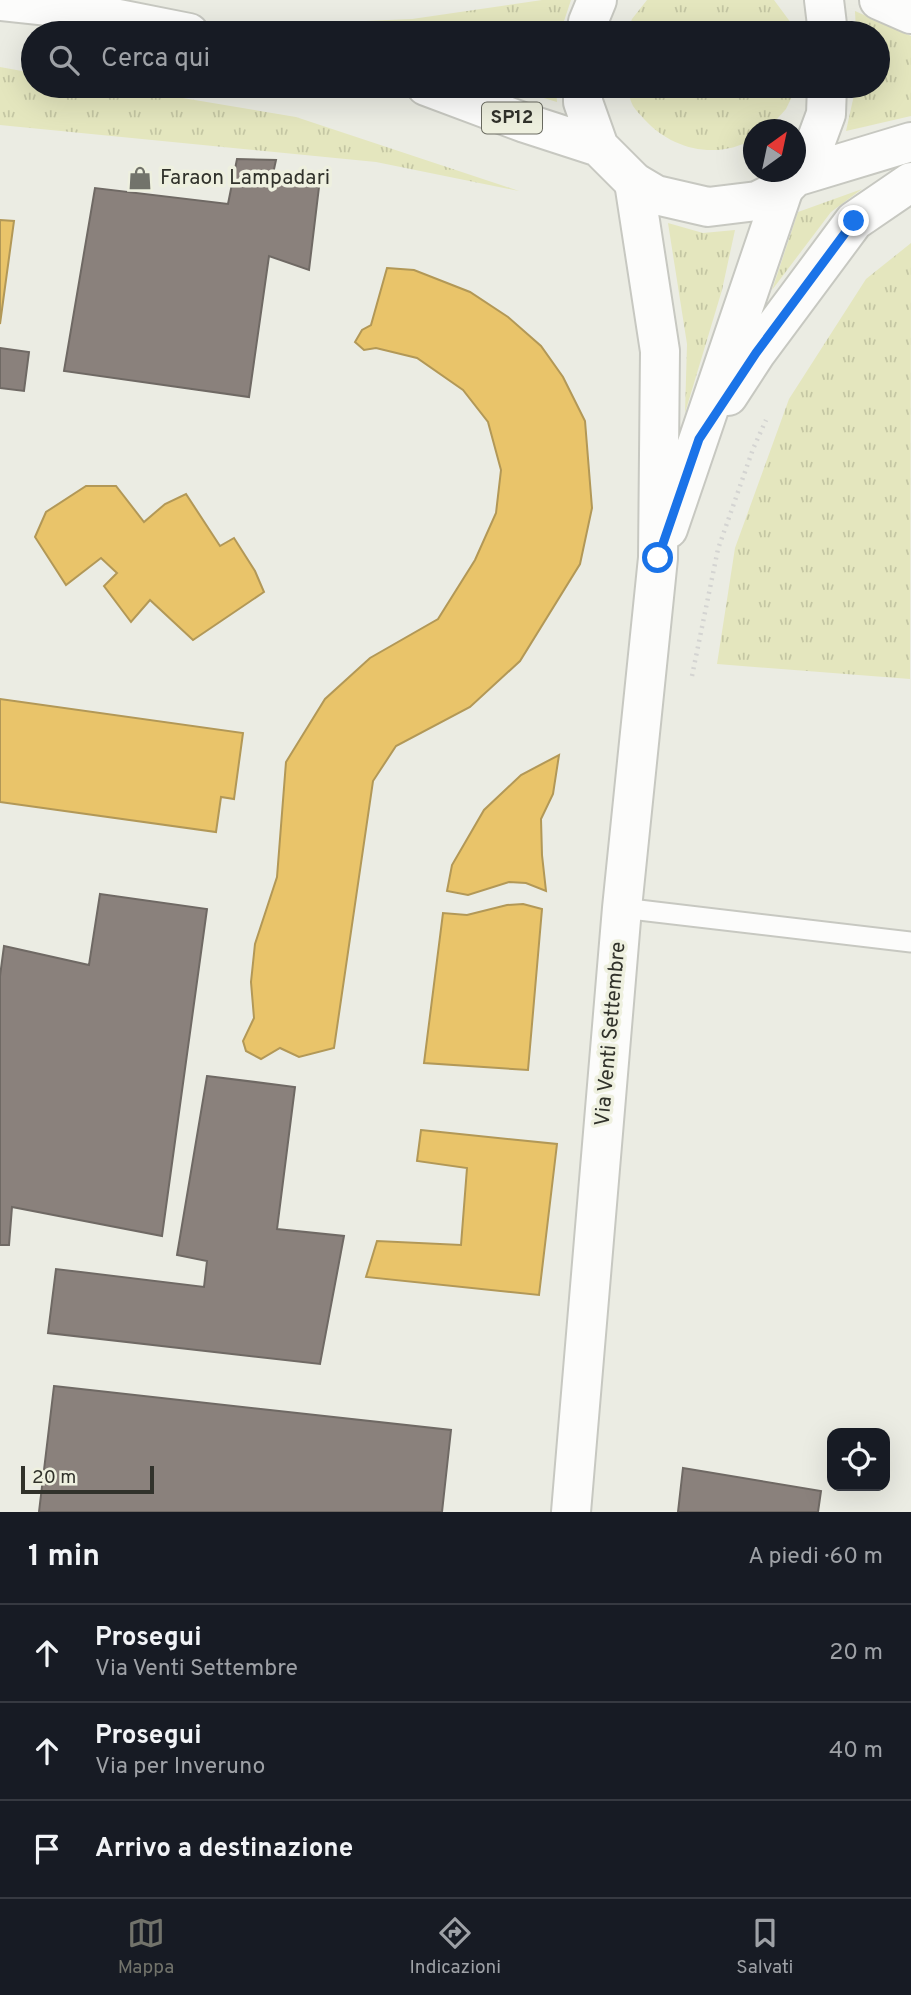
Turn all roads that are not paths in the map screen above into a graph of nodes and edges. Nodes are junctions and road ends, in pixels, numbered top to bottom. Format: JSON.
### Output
{"nodes":[{"id":1,"x":134,"y":0,"type":"edge"},
{"id":2,"x":597,"y":0,"type":"edge"},
{"id":3,"x":824,"y":0,"type":"edge"},
{"id":4,"x":879,"y":0,"type":"edge"},
{"id":5,"x":0,"y":1,"type":"edge"},
{"id":6,"x":58,"y":7,"type":"junction"},
{"id":7,"x":911,"y":14,"type":"edge"},
{"id":8,"x":129,"y":21,"type":"edge"},
{"id":9,"x":588,"y":21,"type":"edge"},
{"id":10,"x":827,"y":21,"type":"edge"},
{"id":11,"x":458,"y":98,"type":"edge"},
{"id":12,"x":583,"y":98,"type":"edge"},
{"id":13,"x":827,"y":98,"type":"edge"},
{"id":14,"x":911,"y":142,"type":"edge"},
{"id":15,"x":599,"y":147,"type":"junction"},
{"id":16,"x":806,"y":160,"type":"edge"},
{"id":17,"x":806,"y":176,"type":"edge"},
{"id":18,"x":634,"y":182,"type":"junction"},
{"id":19,"x":789,"y":182,"type":"joint"},
{"id":20,"x":911,"y":182,"type":"edge"},
{"id":21,"x":699,"y":439,"type":"junction"},
{"id":22,"x":658,"y":558,"type":"junction"},
{"id":23,"x":622,"y":908,"type":"junction"},
{"id":24,"x":911,"y":942,"type":"edge"},
{"id":25,"x":571,"y":1512,"type":"edge"}],
"edges":[{"from":1,"to":6,"type":"street"},
{"from":2,"to":9,"type":"street"},
{"from":3,"to":10,"type":"street"},
{"from":4,"to":7,"type":"street"},
{"from":5,"to":6,"type":"street"},
{"from":6,"to":8,"type":"street"},
{"from":11,"to":15,"type":"street","number":"SP12"},
{"from":12,"to":15,"type":"street"},
{"from":13,"to":16,"type":"street","name":"Via Venti Settembre"},
{"from":14,"to":17,"type":"street"},
{"from":15,"to":18,"type":"street"},
{"from":18,"to":19,"type":"street"},
{"from":18,"to":22,"type":"street","name":"Via Venti Settembre"},
{"from":19,"to":21,"type":"street","name":"Via Venti Settembre"},
{"from":20,"to":21,"type":"street"},
{"from":21,"to":22,"type":"street","name":"Via Venti Settembre"},
{"from":22,"to":23,"type":"street","name":"Via Venti Settembre"},
{"from":23,"to":24,"type":"lane"},
{"from":23,"to":25,"type":"street","name":"Via Venti Settembre"}]}
